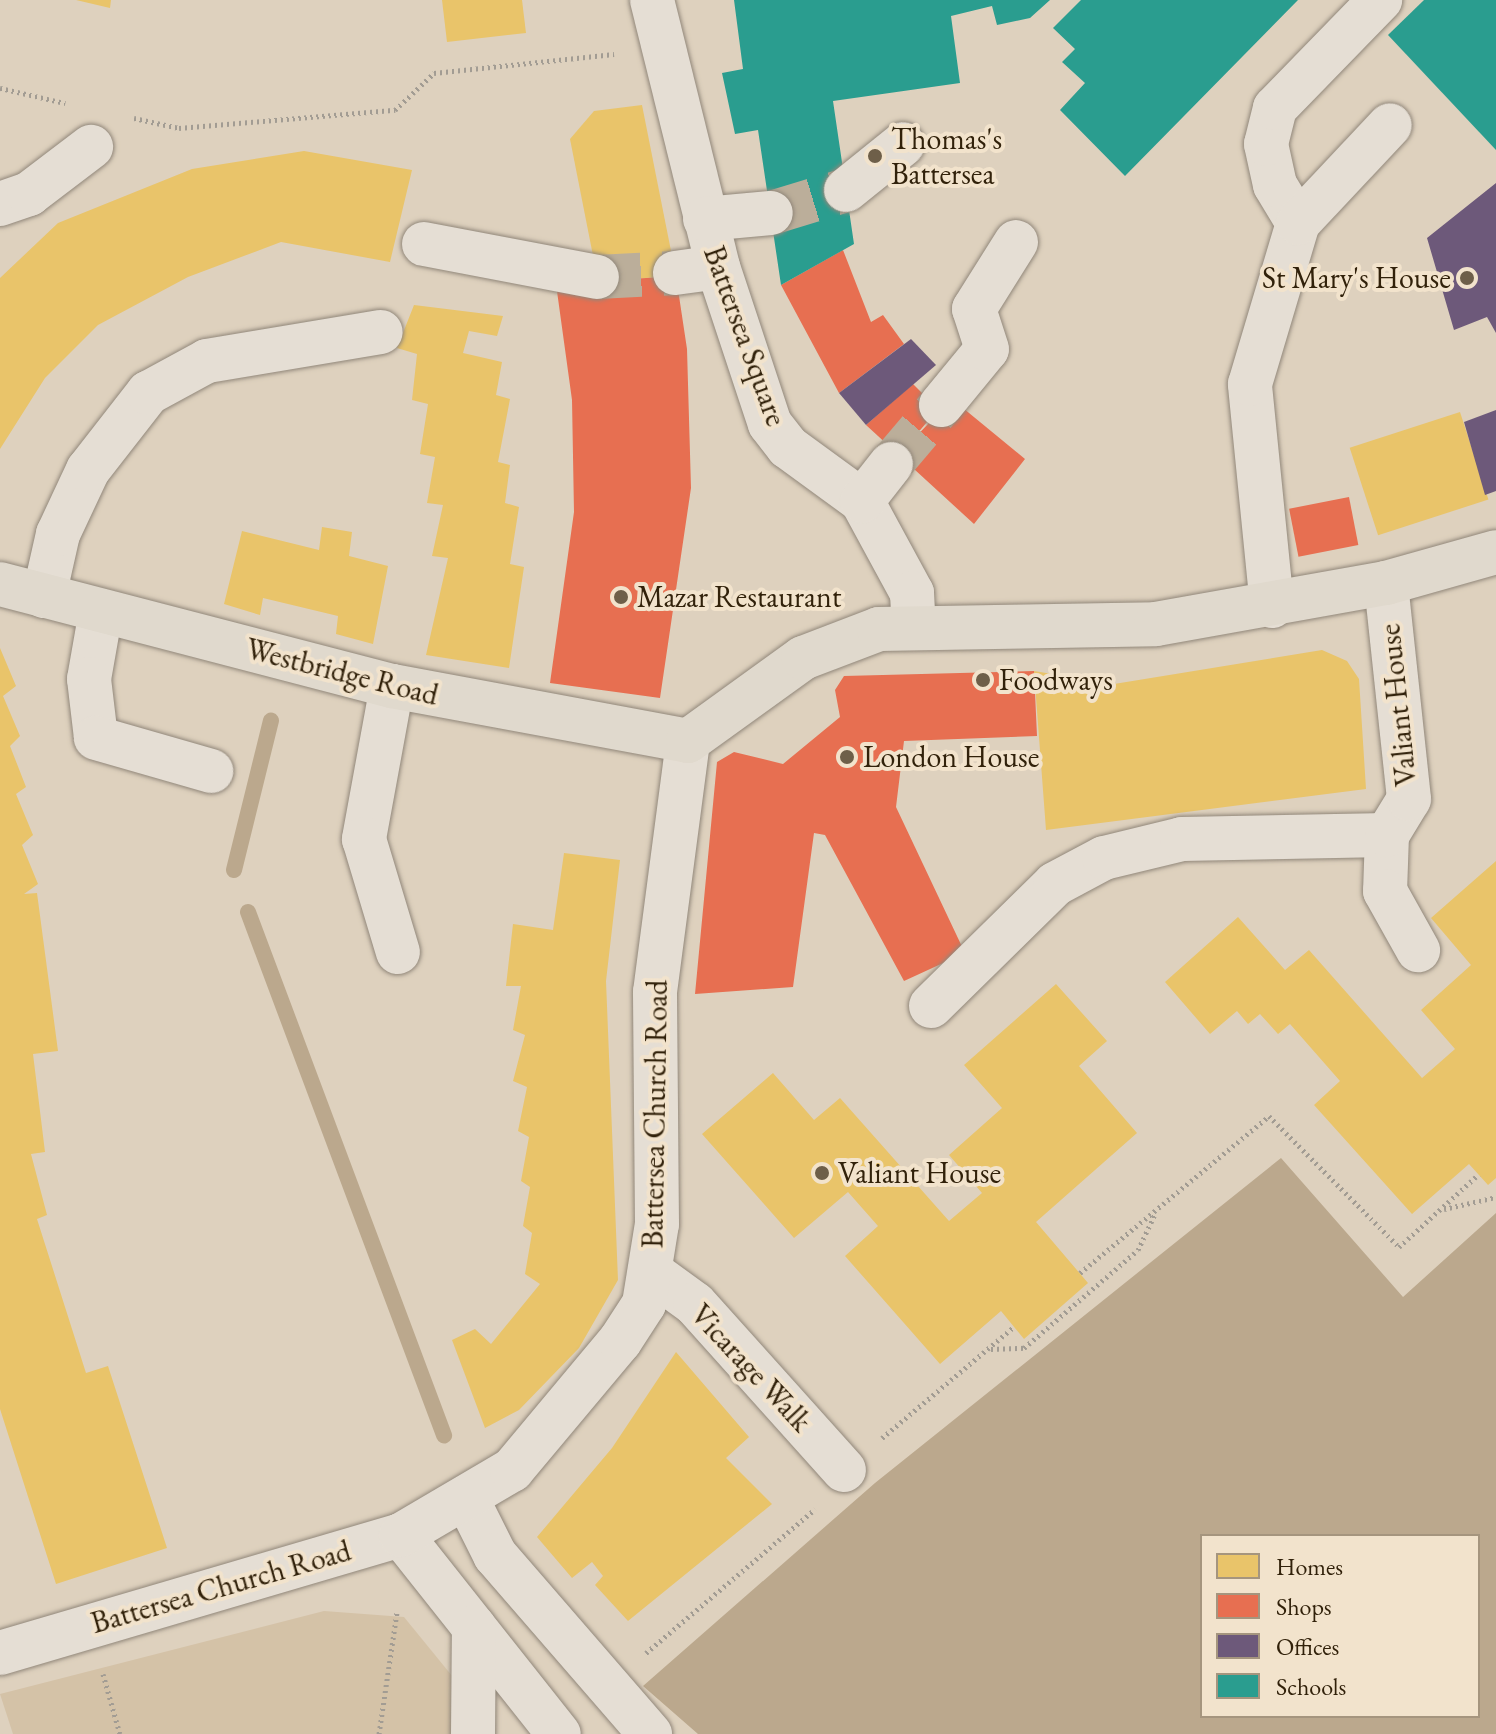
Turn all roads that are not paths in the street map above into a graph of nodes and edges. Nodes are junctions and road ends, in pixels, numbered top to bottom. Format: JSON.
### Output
{"nodes":[{"id":1,"x":652,"y":0,"type":"edge"},
{"id":2,"x":1380,"y":0,"type":"edge"},
{"id":3,"x":1390,"y":125,"type":"dead end"},
{"id":4,"x":903,"y":144,"type":"dead end"},
{"id":5,"x":91,"y":147,"type":"dead end"},
{"id":6,"x":846,"y":190,"type":"tunnel mouth"},
{"id":7,"x":0,"y":204,"type":"edge"},
{"id":8,"x":771,"y":213,"type":"tunnel mouth"},
{"id":9,"x":705,"y":219,"type":"junction"},
{"id":10,"x":1298,"y":223,"type":"junction"},
{"id":11,"x":1016,"y":242,"type":"dead end"},
{"id":12,"x":424,"y":244,"type":"dead end"},
{"id":13,"x":718,"y":267,"type":"junction"},
{"id":14,"x":675,"y":273,"type":"tunnel mouth"},
{"id":15,"x":597,"y":277,"type":"tunnel mouth"},
{"id":16,"x":381,"y":332,"type":"dead end"},
{"id":17,"x":941,"y":405,"type":"tunnel mouth"},
{"id":18,"x":891,"y":464,"type":"tunnel mouth"},
{"id":19,"x":862,"y":501,"type":"junction"},
{"id":20,"x":1496,"y":552,"type":"edge"},
{"id":21,"x":1386,"y":583,"type":"junction"},
{"id":22,"x":0,"y":584,"type":"edge"},
{"id":23,"x":44,"y":596,"type":"junction"},
{"id":24,"x":1272,"y":606,"type":"junction"},
{"id":25,"x":101,"y":611,"type":"junction"},
{"id":26,"x":914,"y":628,"type":"junction"},
{"id":27,"x":392,"y":686,"type":"junction"},
{"id":28,"x":688,"y":741,"type":"junction"},
{"id":29,"x":211,"y":771,"type":"dead end"},
{"id":30,"x":1387,"y":835,"type":"junction"},
{"id":31,"x":1418,"y":950,"type":"dead end"},
{"id":32,"x":398,"y":952,"type":"dead end"},
{"id":33,"x":931,"y":1006,"type":"dead end"},
{"id":34,"x":651,"y":1272,"type":"junction"},
{"id":35,"x":844,"y":1470,"type":"road end"},
{"id":36,"x":467,"y":1499,"type":"junction"},
{"id":37,"x":398,"y":1537,"type":"junction"},
{"id":38,"x":474,"y":1627,"type":"junction"},
{"id":39,"x":0,"y":1653,"type":"edge"},
{"id":40,"x":473,"y":1734,"type":"edge"},
{"id":41,"x":559,"y":1734,"type":"edge"},
{"id":42,"x":650,"y":1734,"type":"edge"}],
"edges":[{"from":1,"to":9,"type":"street","name":"Battersea Square"},
{"from":2,"to":10,"type":"street"},
{"from":3,"to":10,"type":"street"},
{"from":4,"to":6,"type":"street"},
{"from":5,"to":7,"type":"street"},
{"from":8,"to":9,"type":"street"},
{"from":9,"to":13,"type":"street","name":"Battersea Square"},
{"from":10,"to":24,"type":"street"},
{"from":11,"to":17,"type":"street"},
{"from":12,"to":15,"type":"street"},
{"from":13,"to":14,"type":"street"},
{"from":13,"to":19,"type":"street","name":"Battersea Square"},
{"from":16,"to":23,"type":"street"},
{"from":18,"to":19,"type":"street"},
{"from":19,"to":26,"type":"street","name":"Battersea Square"},
{"from":20,"to":21,"type":"main road"},
{"from":21,"to":24,"type":"main road"},
{"from":21,"to":30,"type":"street","name":"Valiant House"},
{"from":22,"to":23,"type":"main road","name":"Westbridge Road"},
{"from":23,"to":25,"type":"main road","name":"Westbridge Road"},
{"from":24,"to":26,"type":"main road"},
{"from":25,"to":27,"type":"main road","name":"Westbridge Road"},
{"from":25,"to":29,"type":"street"},
{"from":26,"to":28,"type":"main road"},
{"from":27,"to":28,"type":"main road","name":"Westbridge Road"},
{"from":27,"to":32,"type":"street"},
{"from":28,"to":34,"type":"street","name":"Battersea Church Road"},
{"from":30,"to":31,"type":"street"},
{"from":30,"to":33,"type":"street"},
{"from":34,"to":35,"type":"street","name":"Vicarage Walk"},
{"from":34,"to":36,"type":"street","name":"Battersea Church Road"},
{"from":36,"to":37,"type":"street","name":"Battersea Church Road"},
{"from":36,"to":42,"type":"street"},
{"from":37,"to":38,"type":"street"},
{"from":37,"to":39,"type":"street","name":"Battersea Church Road"},
{"from":38,"to":40,"type":"street"},
{"from":38,"to":41,"type":"street"}]}
